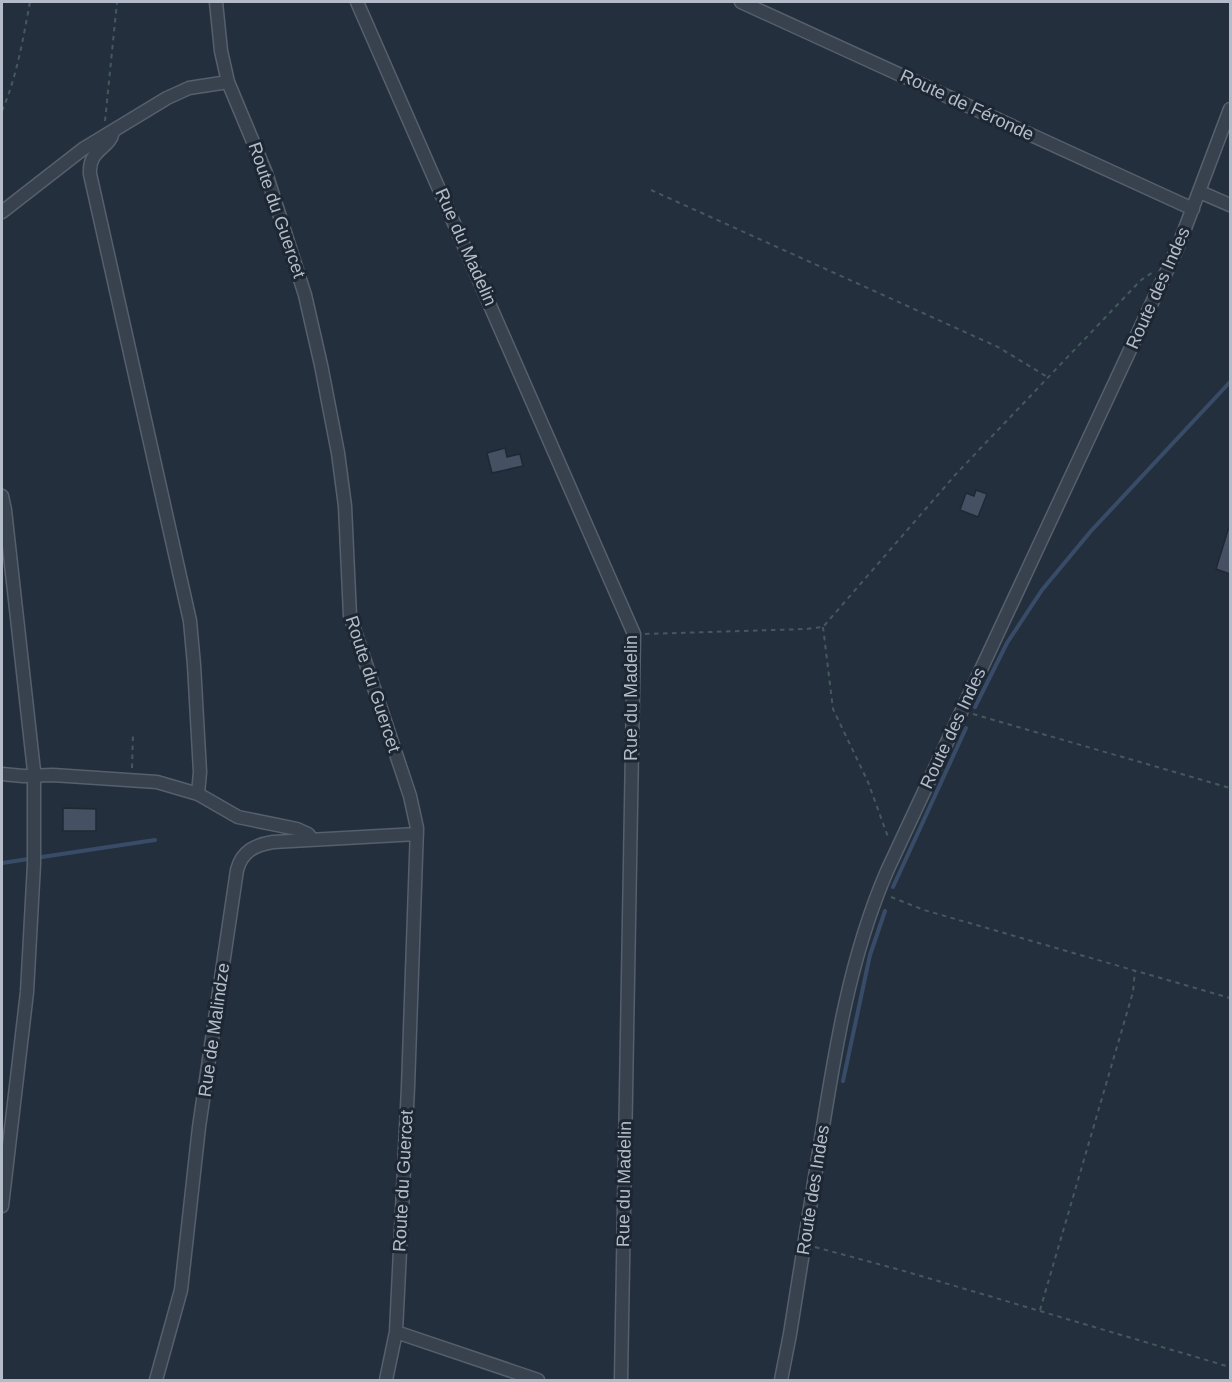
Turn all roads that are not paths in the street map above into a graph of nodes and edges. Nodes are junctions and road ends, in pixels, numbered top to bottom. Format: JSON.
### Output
{"nodes":[{"id":1,"x":216,"y":2,"type":"edge"},
{"id":2,"x":357,"y":2,"type":"edge"},
{"id":3,"x":741,"y":2,"type":"edge"},
{"id":4,"x":228,"y":82,"type":"junction"},
{"id":5,"x":1230,"y":109,"type":"edge"},
{"id":6,"x":109,"y":134,"type":"junction"},
{"id":7,"x":1200,"y":192,"type":"junction"},
{"id":8,"x":1230,"y":205,"type":"edge"},
{"id":9,"x":1193,"y":209,"type":"junction"},
{"id":10,"x":2,"y":212,"type":"edge"},
{"id":11,"x":2,"y":496,"type":"edge"},
{"id":12,"x":2,"y":774,"type":"edge"},
{"id":13,"x":34,"y":775,"type":"junction"},
{"id":14,"x":198,"y":794,"type":"junction"},
{"id":15,"x":417,"y":834,"type":"junction"},
{"id":16,"x":312,"y":839,"type":"junction"},
{"id":17,"x":2,"y":1206,"type":"edge"},
{"id":18,"x":396,"y":1332,"type":"junction"},
{"id":19,"x":156,"y":1380,"type":"edge"},
{"id":20,"x":386,"y":1380,"type":"edge"},
{"id":21,"x":538,"y":1380,"type":"edge"},
{"id":22,"x":621,"y":1380,"type":"edge"},
{"id":23,"x":781,"y":1380,"type":"edge"}],
"edges":[{"from":1,"to":4,"type":"street","name":"Route du Guercet"},
{"from":2,"to":22,"type":"street","name":"Rue du Madelin"},
{"from":3,"to":9,"type":"street","name":"Route de Féronde"},
{"from":4,"to":6,"type":"street"},
{"from":4,"to":15,"type":"street","name":"Route du Guercet"},
{"from":5,"to":7,"type":"street","name":"Route des Indes"},
{"from":6,"to":10,"type":"street"},
{"from":6,"to":14,"type":"street"},
{"from":7,"to":8,"type":"street"},
{"from":7,"to":9,"type":"street","name":"Route des Indes"},
{"from":9,"to":23,"type":"street","name":"Route des Indes"},
{"from":11,"to":13,"type":"street"},
{"from":12,"to":13,"type":"street"},
{"from":13,"to":14,"type":"street"},
{"from":13,"to":17,"type":"street"},
{"from":14,"to":16,"type":"street"},
{"from":15,"to":16,"type":"street","name":"Rue de Malindze"},
{"from":15,"to":18,"type":"street","name":"Route du Guercet"},
{"from":16,"to":19,"type":"street","name":"Rue de Malindze"},
{"from":18,"to":20,"type":"street","name":"Route du Guercet"},
{"from":18,"to":21,"type":"street"}]}
